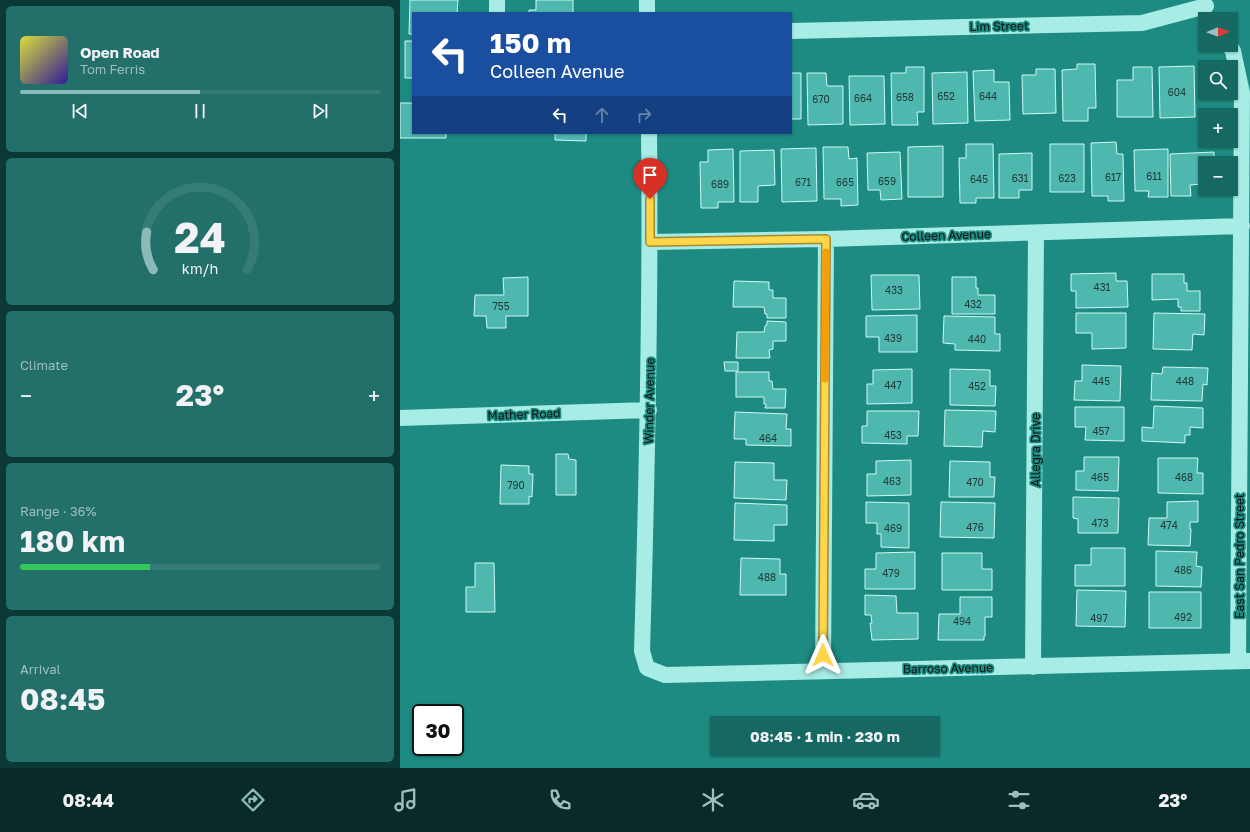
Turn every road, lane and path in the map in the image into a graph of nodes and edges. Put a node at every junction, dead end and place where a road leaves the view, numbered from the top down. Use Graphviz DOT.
graph roads {
  1 [pos="497,0"];
  2 [pos="646,0"];
  3 [pos="1208,8"];
  4 [pos="497,12"];
  5 [pos="647,12"];
  6 [pos="792,31"];
  7 [pos="1233,52"];
  8 [pos="649,134"];
  9 [pos="1242,226"];
  10 [pos="1036,233"];
  11 [pos="826,239"];
  12 [pos="650,242"];
  13 [pos="649,410"];
  14 [pos="400,418"];
  15 [pos="1244,661"];
  16 [pos="1033,667"];
  17 [pos="647,668"];
  18 [pos="823,671"];
  1 -- 4 [label="street"];
  2 -- 5 [label="street"];
  3 -- 6 [label="street, Lim Street"];
  7 -- 9 [label="street, East San Pedro Street"];
  8 -- 12 [label="street, Winder Avenue"];
  9 -- 10 [label="street, Colleen Avenue"];
  9 -- 15 [label="street, East San Pedro Street"];
  10 -- 11 [label="street, Colleen Avenue"];
  10 -- 16 [label="street, Allegra Drive"];
  11 -- 12 [label="street, Colleen Avenue"];
  11 -- 18 [label="street"];
  12 -- 13 [label="street, Winder Avenue"];
  13 -- 14 [label="street, Mather Road"];
  13 -- 17 [label="street, Winder Avenue"];
  15 -- 16 [label="street, Barroso Avenue"];
  16 -- 18 [label="street, Barroso Avenue"];
  17 -- 18 [label="street, Barroso Avenue"];
}
